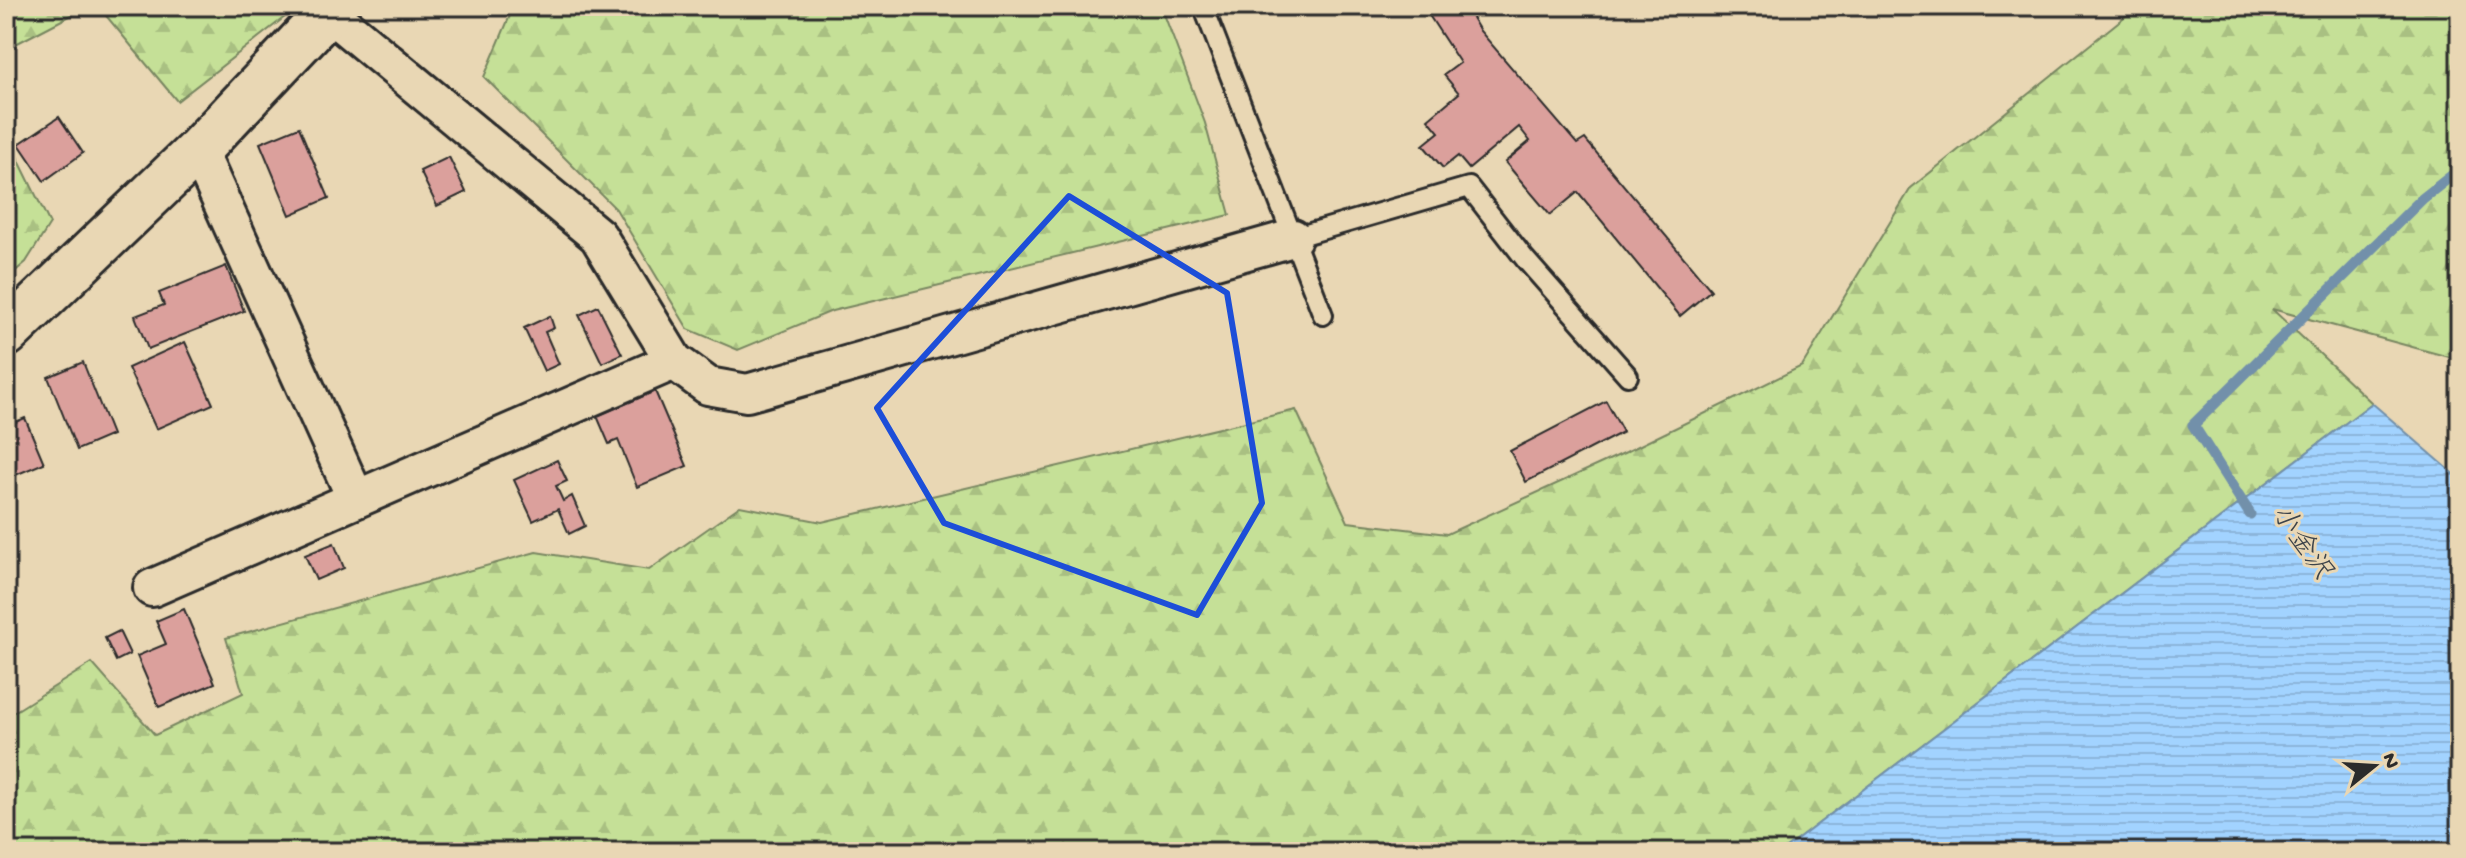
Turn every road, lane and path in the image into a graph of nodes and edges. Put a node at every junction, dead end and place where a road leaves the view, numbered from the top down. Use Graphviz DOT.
graph roads {
  1 [pos="1203,6"];
  2 [pos="331,9"];
  3 [pos="198,150"];
  4 [pos="1293,238"];
  5 [pos="1323,315"];
  6 [pos="6,334"];
  7 [pos="674,361"];
  8 [pos="1628,376"];
  9 [pos="356,499"];
  10 [pos="152,588"];
  1 -- 4 [label="lane"];
  2 -- 3 [label="street"];
  2 -- 7 [label="street"];
  3 -- 6 [label="street"];
  3 -- 9 [label="street"];
  4 -- 5 [label="lane"];
  4 -- 7 [label="street"];
  4 -- 8 [label="lane"];
  7 -- 9 [label="street"];
  9 -- 10 [label="street"];
}
